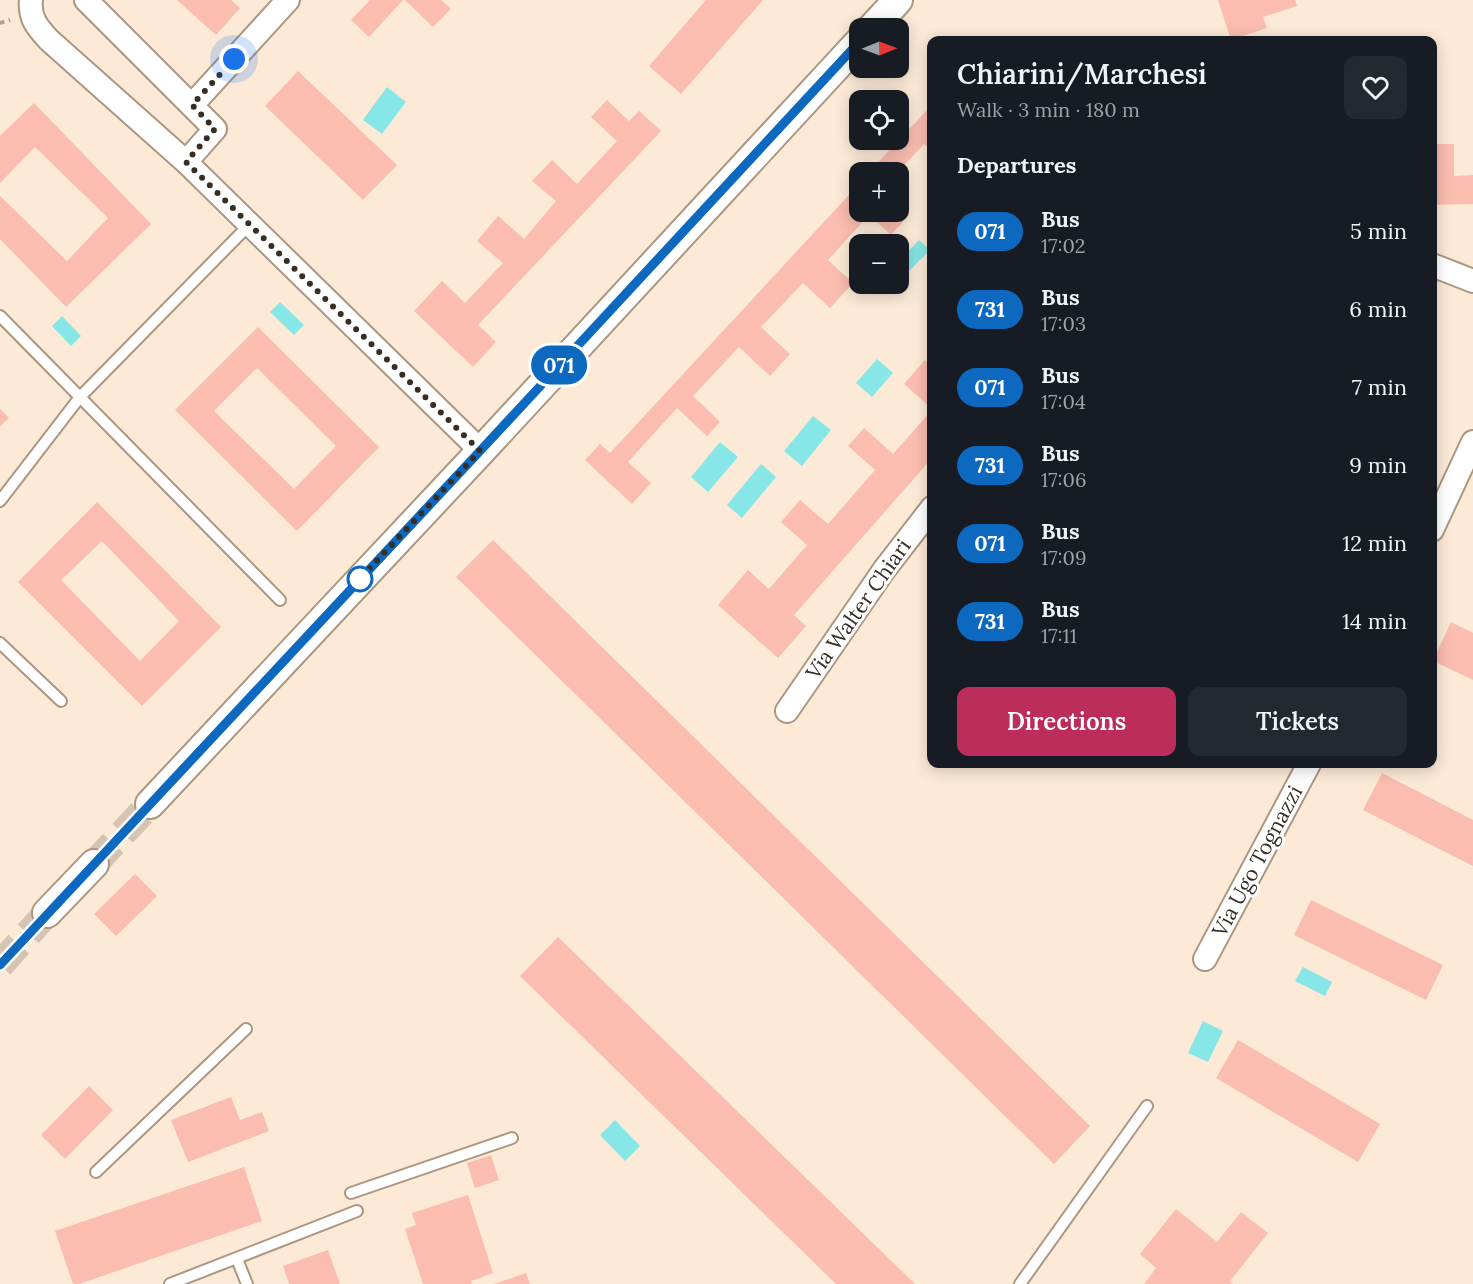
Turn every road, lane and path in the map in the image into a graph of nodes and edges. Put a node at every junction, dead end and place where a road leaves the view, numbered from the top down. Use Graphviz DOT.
graph roads {
  1 [pos="30,0"];
  2 [pos="86,0"];
  3 [pos="288,0"];
  4 [pos="898,0"];
  5 [pos="881,18"];
  6 [pos="849,53"];
  7 [pos="192,105"];
  8 [pos="186,162"];
  9 [pos="249,225"];
  10 [pos="1437,267"];
  11 [pos="1473,280"];
  12 [pos="0,316"];
  13 [pos="80,397"];
  14 [pos="1473,442"];
  15 [pos="480,451"];
  16 [pos="0,501"];
  17 [pos="927,514"];
  18 [pos="1437,519"];
  19 [pos="280,600"];
  20 [pos="0,643"];
  21 [pos="62,701"];
  22 [pos="787,711"];
  23 [pos="1308,768"];
  24 [pos="150,804"];
  25 [pos="94,864"];
  26 [pos="47,913"];
  27 [pos="1205,959"];
  28 [pos="246,1029"];
  29 [pos="1147,1106"];
  30 [pos="513,1138"];
  31 [pos="96,1172"];
  32 [pos="351,1193"];
  33 [pos="357,1211"];
  34 [pos="237,1259"];
  35 [pos="170,1284"];
  36 [pos="247,1284"];
  37 [pos="1020,1284"];
  1 -- 8 [label="street"];
  2 -- 7 [label="street"];
  3 -- 7 [label="street"];
  4 -- 5 [label="street"];
  6 -- 15 [label="street"];
  7 -- 8 [label="street"];
  8 -- 9 [label="street"];
  9 -- 13 [label="lane"];
  9 -- 15 [label="street"];
  10 -- 11 [label="street"];
  12 -- 13 [label="lane"];
  13 -- 16 [label="lane"];
  13 -- 19 [label="lane"];
  14 -- 18 [label="street"];
  15 -- 24 [label="street"];
  17 -- 22 [label="street, Via Walter Chiari"];
  20 -- 21 [label="lane"];
  23 -- 27 [label="street, Via Ugo Tognazzi"];
  25 -- 26 [label="street"];
  28 -- 31 [label="lane"];
  29 -- 37 [label="lane"];
  30 -- 32 [label="lane"];
  33 -- 34 [label="lane"];
  34 -- 35 [label="lane"];
  34 -- 36 [label="lane"];
}
